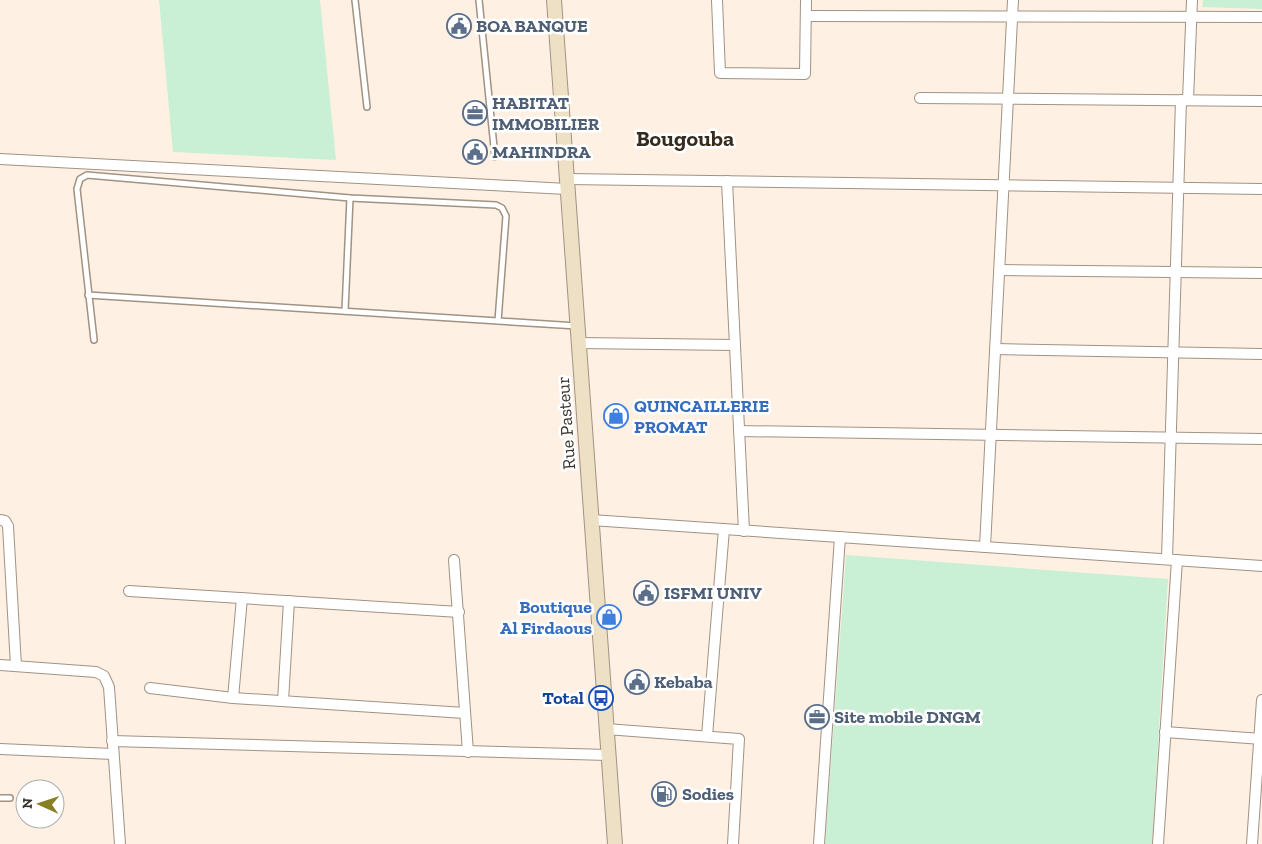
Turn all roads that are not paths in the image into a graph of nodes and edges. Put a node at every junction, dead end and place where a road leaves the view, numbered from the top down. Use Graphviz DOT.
graph roads {
  1 [pos="355,0"];
  2 [pos="478,0"];
  3 [pos="554,0"];
  4 [pos="717,0"];
  5 [pos="806,0"];
  6 [pos="1014,0"];
  7 [pos="1192,0"];
  8 [pos="806,16"];
  9 [pos="1013,16"];
  10 [pos="1192,17"];
  11 [pos="1262,17"];
  12 [pos="920,98"];
  13 [pos="1008,98"];
  14 [pos="1184,100"];
  15 [pos="1262,101"];
  16 [pos="367,107"];
  17 [pos="495,157"];
  18 [pos="0,159"];
  19 [pos="727,181"];
  20 [pos="567,184"];
  21 [pos="1004,186"];
  22 [pos="1178,188"];
  23 [pos="1262,189"];
  24 [pos="350,198"];
  25 [pos="1000,270"];
  26 [pos="1176,272"];
  27 [pos="1262,272"];
  28 [pos="88,295"];
  29 [pos="345,311"];
  30 [pos="498,321"];
  31 [pos="577,326"];
  32 [pos="94,340"];
  33 [pos="579,343"];
  34 [pos="735,345"];
  35 [pos="995,349"];
  36 [pos="1173,352"];
  37 [pos="1262,354"];
  38 [pos="739,431"];
  39 [pos="991,435"];
  40 [pos="1170,437"];
  41 [pos="1262,438"];
  42 [pos="0,520"];
  43 [pos="591,520"];
  44 [pos="724,529"];
  45 [pos="744,531"];
  46 [pos="840,537"];
  47 [pos="985,547"];
  48 [pos="454,560"];
  49 [pos="1172,560"];
  50 [pos="1262,566"];
  51 [pos="129,591"];
  52 [pos="242,598"];
  53 [pos="289,601"];
  54 [pos="459,612"];
  55 [pos="0,665"];
  56 [pos="16,666"];
  57 [pos="150,688"];
  58 [pos="233,698"];
  59 [pos="1262,700"];
  60 [pos="283,701"];
  61 [pos="465,713"];
  62 [pos="606,729"];
  63 [pos="1165,732"];
  64 [pos="706,736"];
  65 [pos="1261,738"];
  66 [pos="112,742"];
  67 [pos="0,749"];
  68 [pos="468,752"];
  69 [pos="113,754"];
  70 [pos="608,755"];
  71 [pos="0,798"];
  72 [pos="10,798"];
  73 [pos="1258,818"];
  74 [pos="120,844"];
  75 [pos="614,844"];
  76 [pos="733,844"];
  77 [pos="819,844"];
  78 [pos="1158,844"];
  79 [pos="1252,844"];
  1 -- 16 [label="lane"];
  2 -- 17 [label="lane"];
  3 -- 20 [label="main road, Rue Pasteur"];
  4 -- 8 [label="street"];
  5 -- 8 [label="street"];
  6 -- 9 [label="street"];
  7 -- 10 [label="street"];
  8 -- 9 [label="street"];
  9 -- 10 [label="street"];
  9 -- 13 [label="street"];
  10 -- 11 [label="street"];
  10 -- 14 [label="street"];
  12 -- 13 [label="street"];
  13 -- 14 [label="street"];
  13 -- 21 [label="street"];
  14 -- 15 [label="street"];
  14 -- 22 [label="street"];
  18 -- 20 [label="street"];
  19 -- 20 [label="street"];
  19 -- 21 [label="street"];
  19 -- 34 [label="street"];
  20 -- 31 [label="main road, Rue Pasteur"];
  21 -- 22 [label="street"];
  21 -- 25 [label="street"];
  22 -- 23 [label="street"];
  22 -- 26 [label="street"];
  24 -- 28 [label="lane"];
  24 -- 29 [label="lane"];
  24 -- 30 [label="lane"];
  25 -- 26 [label="street"];
  25 -- 35 [label="street"];
  26 -- 27 [label="street"];
  26 -- 36 [label="street"];
  28 -- 29 [label="lane"];
  28 -- 32 [label="lane"];
  29 -- 30 [label="lane"];
  30 -- 31 [label="lane"];
  31 -- 33 [label="main road, Rue Pasteur"];
  33 -- 34 [label="street"];
  33 -- 43 [label="main road, Rue Pasteur"];
  34 -- 38 [label="street"];
  35 -- 36 [label="street"];
  35 -- 39 [label="street"];
  36 -- 37 [label="street"];
  36 -- 40 [label="street"];
  38 -- 39 [label="street"];
  38 -- 45 [label="street"];
  39 -- 40 [label="street"];
  39 -- 47 [label="street"];
  40 -- 41 [label="street"];
  40 -- 49 [label="street"];
  42 -- 56 [label="street"];
  43 -- 44 [label="street"];
  43 -- 62 [label="main road, Rue Pasteur"];
  44 -- 45 [label="street"];
  44 -- 64 [label="street"];
  45 -- 46 [label="street"];
  46 -- 47 [label="street"];
  46 -- 77 [label="street"];
  47 -- 49 [label="street"];
  48 -- 54 [label="street"];
  49 -- 50 [label="street"];
  49 -- 63 [label="street"];
  51 -- 52 [label="street"];
  52 -- 53 [label="street"];
  52 -- 58 [label="street"];
  53 -- 54 [label="street"];
  53 -- 60 [label="street"];
  54 -- 61 [label="street"];
  55 -- 56 [label="street"];
  56 -- 66 [label="street"];
  57 -- 58 [label="street"];
  58 -- 60 [label="street"];
  59 -- 65 [label="street"];
  60 -- 61 [label="street"];
  61 -- 68 [label="street"];
  62 -- 64 [label="street"];
  62 -- 70 [label="main road, Rue Pasteur"];
  63 -- 65 [label="street"];
  63 -- 78 [label="street"];
  64 -- 76 [label="street"];
  65 -- 73 [label="street"];
  66 -- 68 [label="street"];
  66 -- 69 [label="street"];
  67 -- 69 [label="street"];
  68 -- 70 [label="street"];
  69 -- 74 [label="street"];
  70 -- 75 [label="main road, Rue Pasteur"];
  71 -- 72 [label="lane"];
  73 -- 79 [label="street"];
}
